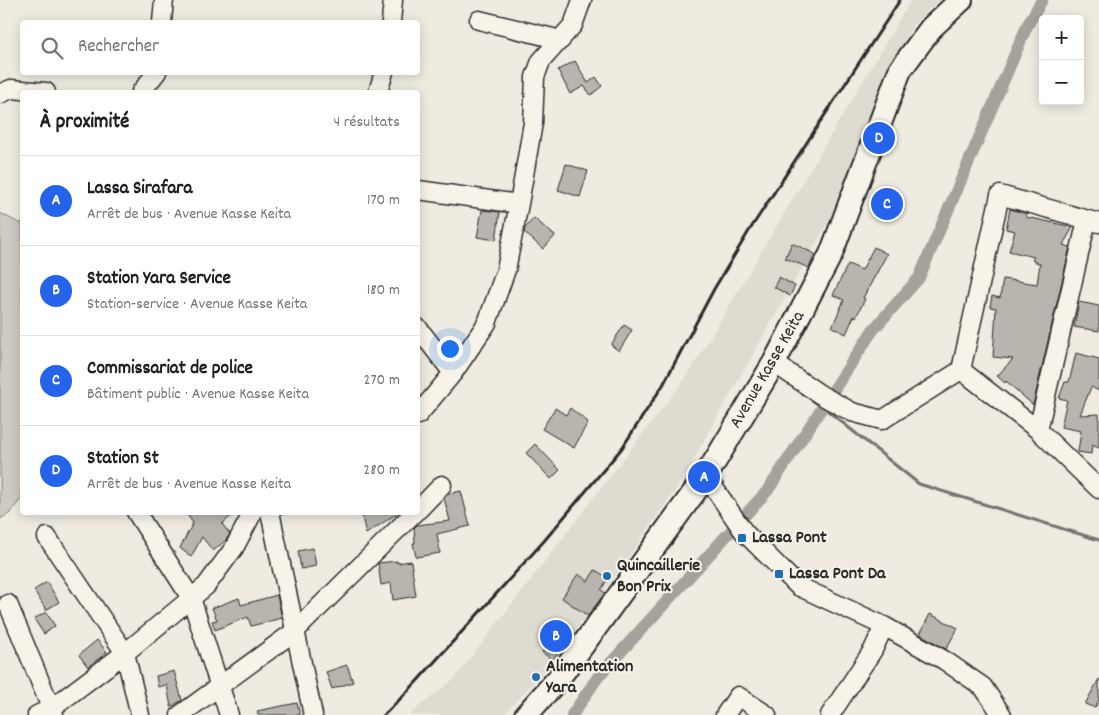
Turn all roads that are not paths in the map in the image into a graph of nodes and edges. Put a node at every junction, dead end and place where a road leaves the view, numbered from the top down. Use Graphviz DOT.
graph roads {
  1 [pos="164,0"];
  2 [pos="393,0"];
  3 [pos="582,0"];
  4 [pos="961,0"];
  5 [pos="162,20"];
  6 [pos="391,20"];
  7 [pos="479,20"];
  8 [pos="561,40"];
  9 [pos="155,75"];
  10 [pos="383,75"];
  11 [pos="28,90"];
  12 [pos="143,90"];
  13 [pos="379,90"];
  14 [pos="0,94"];
  15 [pos="420,190"];
  16 [pos="520,204"];
  17 [pos="1093,221"];
  18 [pos="420,331"];
  19 [pos="774,363"];
  20 [pos="961,370"];
  21 [pos="453,373"];
  22 [pos="420,413"];
  23 [pos="1038,430"];
  24 [pos="706,476"];
  25 [pos="442,485"];
  26 [pos="1099,489"];
  27 [pos="420,508"];
  28 [pos="138,515"];
  29 [pos="271,515"];
  30 [pos="412,515"];
  31 [pos="245,517"];
  32 [pos="47,537"];
  33 [pos="192,598"];
  34 [pos="8,604"];
  35 [pos="884,626"];
  36 [pos="295,631"];
  37 [pos="125,652"];
  38 [pos="219,686"];
  39 [pos="48,713"];
  40 [pos="140,715"];
  41 [pos="180,715"];
  42 [pos="229,715"];
  43 [pos="313,715"];
  44 [pos="526,715"];
  45 [pos="725,715"];
  46 [pos="767,715"];
  47 [pos="830,715"];
  48 [pos="1002,715"];
  1 -- 5 [label="street"];
  2 -- 6 [label="street"];
  3 -- 8 [label="street"];
  4 -- 19 [label="main road, Avenue Kasse Keita"];
  7 -- 8 [label="street"];
  8 -- 16 [label="street"];
  9 -- 12 [label="street"];
  10 -- 13 [label="street"];
  11 -- 14 [label="street"];
  15 -- 16 [label="street"];
  16 -- 21 [label="street"];
  17 -- 20 [label="street"];
  17 -- 23 [label="street"];
  18 -- 21 [label="street"];
  19 -- 20 [label="street"];
  19 -- 24 [label="main road, Avenue Kasse Keita"];
  20 -- 23 [label="street"];
  21 -- 22 [label="street"];
  23 -- 26 [label="street"];
  24 -- 35 [label="street"];
  24 -- 44 [label="main road, Avenue Kasse Keita"];
  25 -- 27 [label="street"];
  28 -- 33 [label="street"];
  29 -- 36 [label="street"];
  30 -- 36 [label="street"];
  31 -- 33 [label="street"];
  32 -- 37 [label="street"];
  33 -- 37 [label="street"];
  33 -- 38 [label="street"];
  34 -- 39 [label="street"];
  35 -- 47 [label="street"];
  35 -- 48 [label="street"];
  36 -- 38 [label="street"];
  36 -- 43 [label="street"];
  37 -- 39 [label="street"];
  37 -- 40 [label="street"];
  38 -- 41 [label="street"];
  38 -- 42 [label="street"];
  45 -- 46 [label="street"];
}
